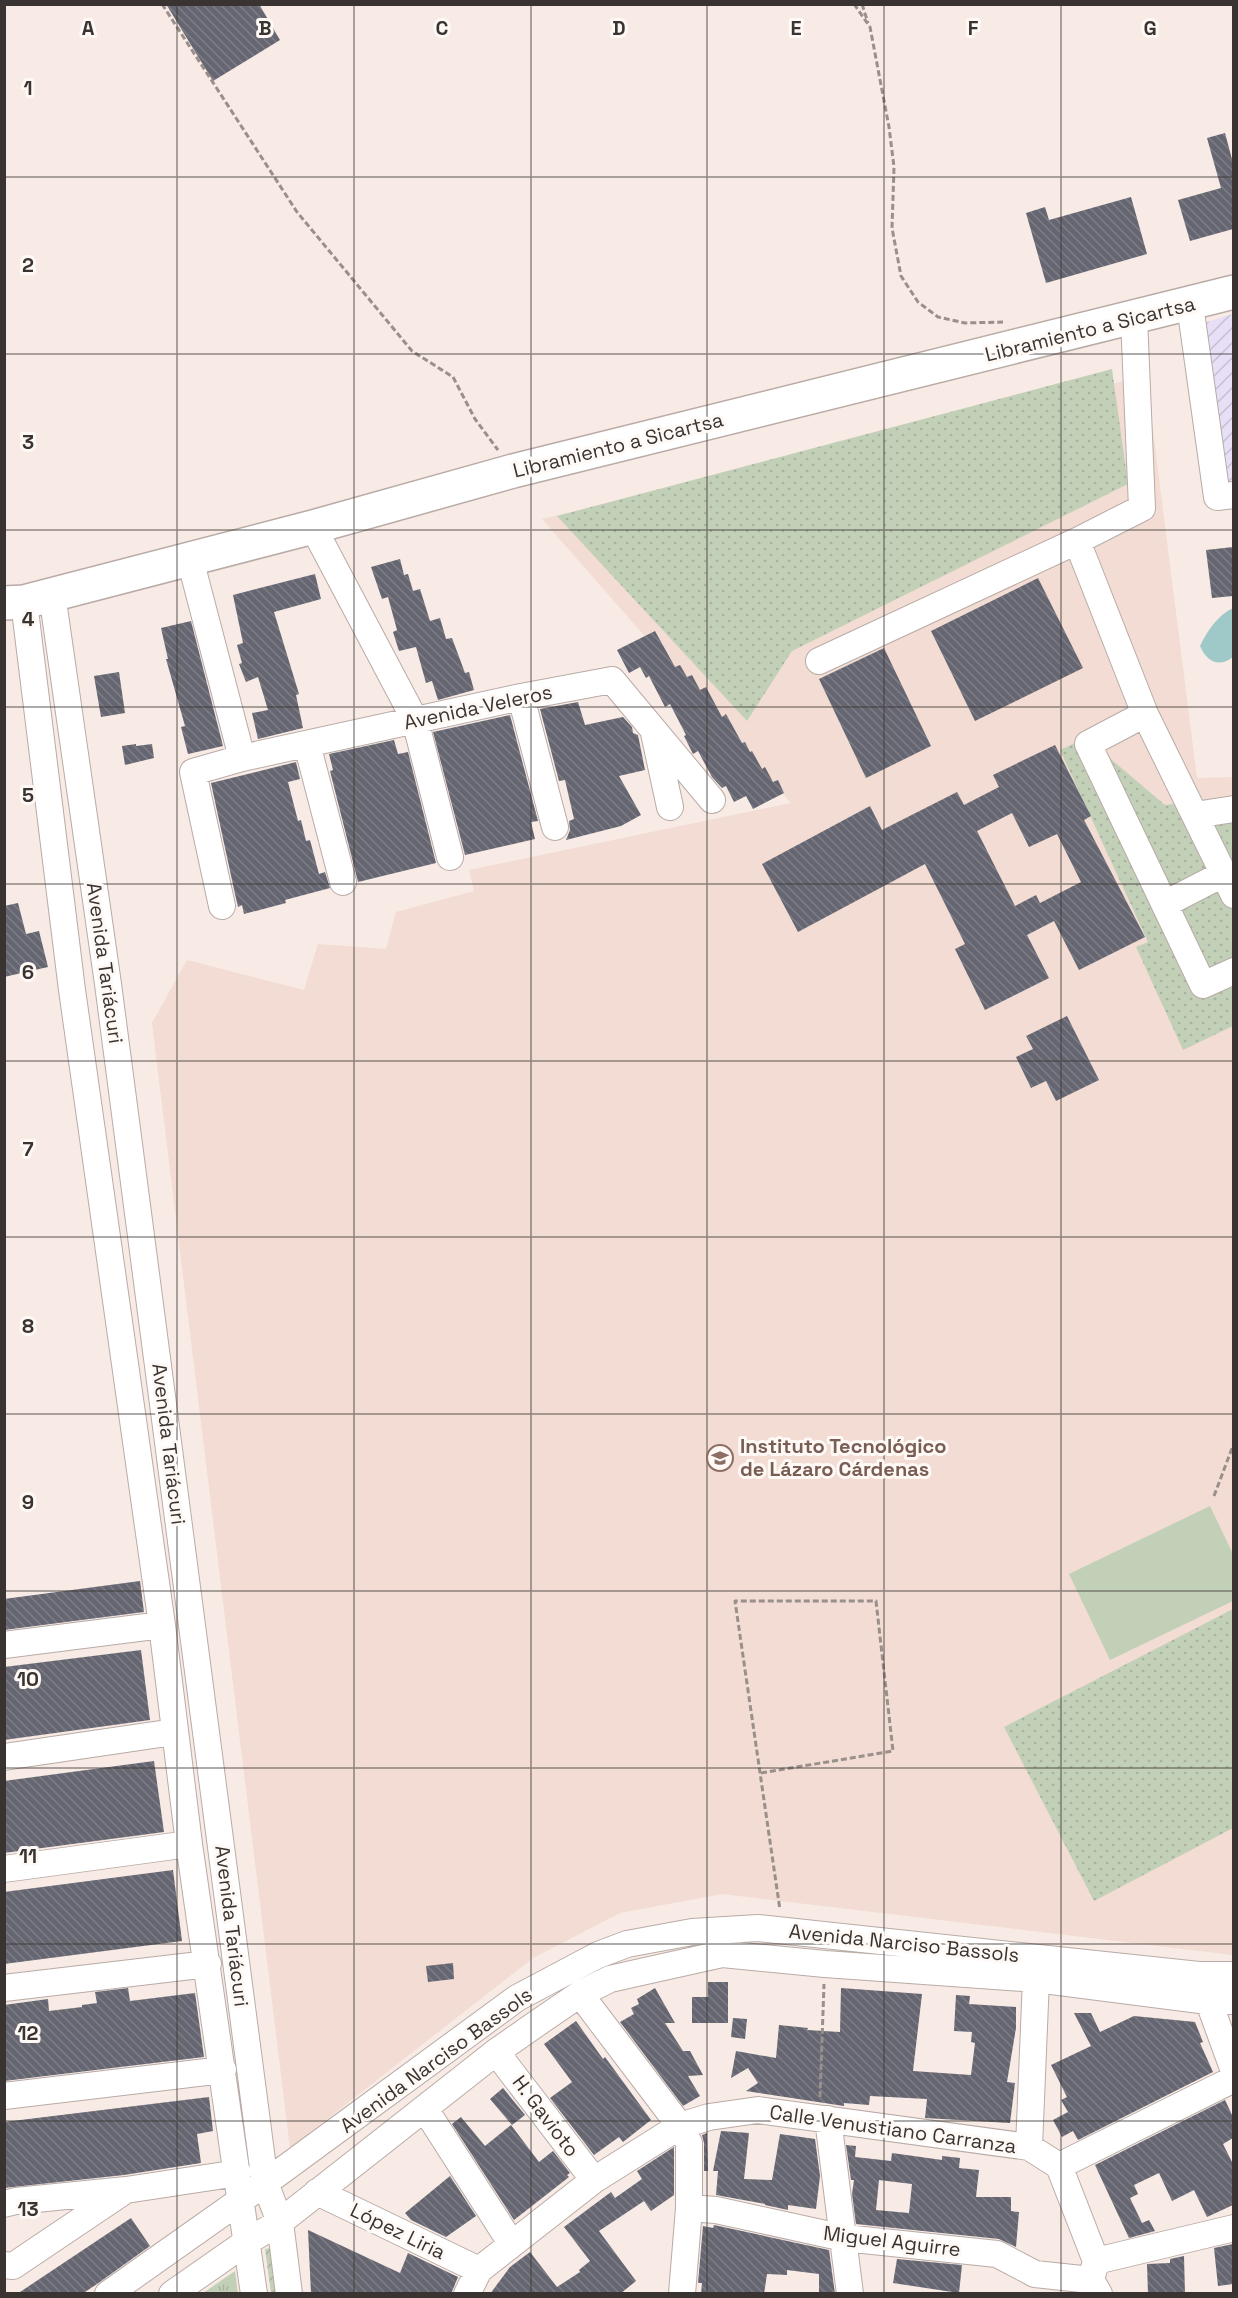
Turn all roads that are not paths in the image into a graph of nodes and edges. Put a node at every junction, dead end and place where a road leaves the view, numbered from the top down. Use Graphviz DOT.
graph roads {
  1 [pos="1233,292"];
  2 [pos="1190,305"];
  3 [pos="1134,318"];
  4 [pos="1233,495"];
  5 [pos="313,527"];
  6 [pos="1077,541"];
  7 [pos="190,559"];
  8 [pos="27,600"];
  9 [pos="819,661"];
  10 [pos="521,697"];
  11 [pos="1145,714"];
  12 [pos="415,720"];
  13 [pos="654,730"];
  14 [pos="307,744"];
  15 [pos="242,758"];
  16 [pos="712,800"];
  17 [pos="670,807"];
  18 [pos="1233,809"];
  19 [pos="1194,815"];
  20 [pos="555,826"];
  21 [pos="450,857"];
  22 [pos="343,882"];
  23 [pos="1228,884"];
  24 [pos="1165,904"];
  25 [pos="222,906"];
  26 [pos="1233,971"];
  27 [pos="108,984"];
  28 [pos="72,990"];
  29 [pos="162,1625"];
  30 [pos="4,1645"];
  31 [pos="174,1732"];
  32 [pos="4,1757"];
  33 [pos="189,1844"];
  34 [pos="4,1869"];
  35 [pos="627,1944"];
  36 [pos="208,1964"];
  37 [pos="632,1974"];
  38 [pos="1199,1975"];
  39 [pos="1233,1978"];
  40 [pos="1036,1979"];
  41 [pos="4,1988"];
  42 [pos="580,1994"];
  43 [pos="1208,2001"];
  44 [pos="1233,2001"];
  45 [pos="496,2052"];
  46 [pos="223,2070"];
  47 [pos="1233,2071"];
  48 [pos="1233,2079"];
  49 [pos="4,2096"];
  50 [pos="426,2109"];
  51 [pos="824,2118"];
  52 [pos="680,2126"];
  53 [pos="1029,2147"];
  54 [pos="1059,2166"];
  55 [pos="238,2173"];
  56 [pos="594,2180"];
  57 [pos="266,2183"];
  58 [pos="126,2190"];
  59 [pos="317,2192"];
  60 [pos="242,2199"];
  61 [pos="4,2204"];
  62 [pos="689,2208"];
  63 [pos="280,2222"];
  64 [pos="1233,2228"];
  65 [pos="844,2238"];
  66 [pos="248,2241"];
  67 [pos="511,2243"];
  68 [pos="4,2265"];
  69 [pos="479,2270"];
  70 [pos="1091,2282"];
  71 [pos="682,2293"];
  72 [pos="108,2294"];
  73 [pos="172,2294"];
  74 [pos="254,2294"];
  75 [pos="289,2294"];
  76 [pos="467,2294"];
  77 [pos="850,2294"];
  1 -- 2 [label="main road, Libramiento a Sicartsa"];
  2 -- 3 [label="main road, Libramiento a Sicartsa"];
  2 -- 4 [label="street"];
  3 -- 5 [label="main road, Libramiento a Sicartsa"];
  3 -- 6 [label="street"];
  5 -- 7 [label="main road, Libramiento a Sicartsa"];
  5 -- 12 [label="street"];
  6 -- 9 [label="street"];
  6 -- 11 [label="street"];
  7 -- 8 [label="main road, Libramiento a Sicartsa"];
  7 -- 15 [label="street"];
  8 -- 27 [label="street, Avenida Tariácuri"];
  8 -- 28 [label="street, Avenida Tariácuri"];
  10 -- 12 [label="street, Avenida Veleros"];
  10 -- 13 [label="street, Avenida Veleros"];
  10 -- 20 [label="street"];
  11 -- 19 [label="street"];
  11 -- 24 [label="street"];
  12 -- 14 [label="street, Avenida Veleros"];
  12 -- 21 [label="street"];
  13 -- 16 [label="street, Avenida Veleros"];
  13 -- 17 [label="street"];
  14 -- 15 [label="street, Avenida Veleros"];
  14 -- 22 [label="street"];
  15 -- 25 [label="street, Avenida Veleros"];
  18 -- 19 [label="street"];
  19 -- 23 [label="street"];
  23 -- 24 [label="street"];
  24 -- 26 [label="street"];
  27 -- 28 [label="street"];
  27 -- 57 [label="street, Avenida Tariácuri"];
  28 -- 29 [label="street, Avenida Tariácuri"];
  29 -- 30 [label="street"];
  29 -- 31 [label="street, Avenida Tariácuri"];
  31 -- 32 [label="street"];
  31 -- 33 [label="street, Avenida Tariácuri"];
  33 -- 34 [label="street"];
  33 -- 36 [label="street, Avenida Tariácuri"];
  35 -- 37 [label="street"];
  35 -- 38 [label="street, Avenida Narciso Bassols"];
  35 -- 57 [label="street, Avenida Narciso Bassols"];
  36 -- 41 [label="street"];
  36 -- 46 [label="street, Avenida Tariácuri"];
  37 -- 40 [label="street, Avenida Narciso Bassols"];
  37 -- 42 [label="street, Avenida Narciso Bassols"];
  38 -- 39 [label="street, Avenida Narciso Bassols"];
  38 -- 43 [label="street"];
  40 -- 43 [label="street, Avenida Narciso Bassols"];
  40 -- 53 [label="street"];
  42 -- 45 [label="street, Avenida Narciso Bassols"];
  42 -- 52 [label="street"];
  43 -- 44 [label="street, Avenida Narciso Bassols"];
  43 -- 47 [label="street"];
  45 -- 50 [label="street, Avenida Narciso Bassols"];
  45 -- 56 [label="street, H. Gavioto"];
  46 -- 49 [label="street"];
  46 -- 55 [label="street, Avenida Tariácuri"];
  48 -- 54 [label="street"];
  50 -- 59 [label="street, Avenida Narciso Bassols"];
  50 -- 67 [label="street"];
  51 -- 52 [label="street, Calle Venustiano Carranza"];
  51 -- 53 [label="street, Calle Venustiano Carranza"];
  51 -- 65 [label="street"];
  52 -- 56 [label="street, Calle Venustiano Carranza"];
  52 -- 62 [label="street"];
  53 -- 54 [label="street, Calle Venustiano Carranza"];
  54 -- 70 [label="street"];
  55 -- 58 [label="street"];
  55 -- 60 [label="street, Avenida Tariácuri"];
  56 -- 67 [label="street, Calle Venustiano Carranza"];
  57 -- 60 [label="street, Avenida Narciso Bassols"];
  57 -- 63 [label="street, Avenida Tariácuri"];
  58 -- 61 [label="street"];
  58 -- 68 [label="street"];
  59 -- 63 [label="street, Avenida Narciso Bassols"];
  59 -- 69 [label="street, López Liria"];
  60 -- 66 [label="street, Avenida Tariácuri"];
  60 -- 72 [label="street, Avenida Narciso Bassols"];
  62 -- 65 [label="street, Miguel Aguirre"];
  62 -- 71 [label="street"];
  63 -- 66 [label="street, Avenida Narciso Bassols"];
  63 -- 75 [label="street, Avenida Tariácuri"];
  64 -- 70 [label="street, Miguel Aguirre"];
  65 -- 70 [label="street, Miguel Aguirre"];
  65 -- 77 [label="street"];
  66 -- 73 [label="street, Avenida Narciso Bassols"];
  66 -- 74 [label="street, Avenida Tariácuri"];
  67 -- 69 [label="street, Calle Venustiano Carranza"];
  69 -- 76 [label="street, Calle Venustiano Carranza"];
}
